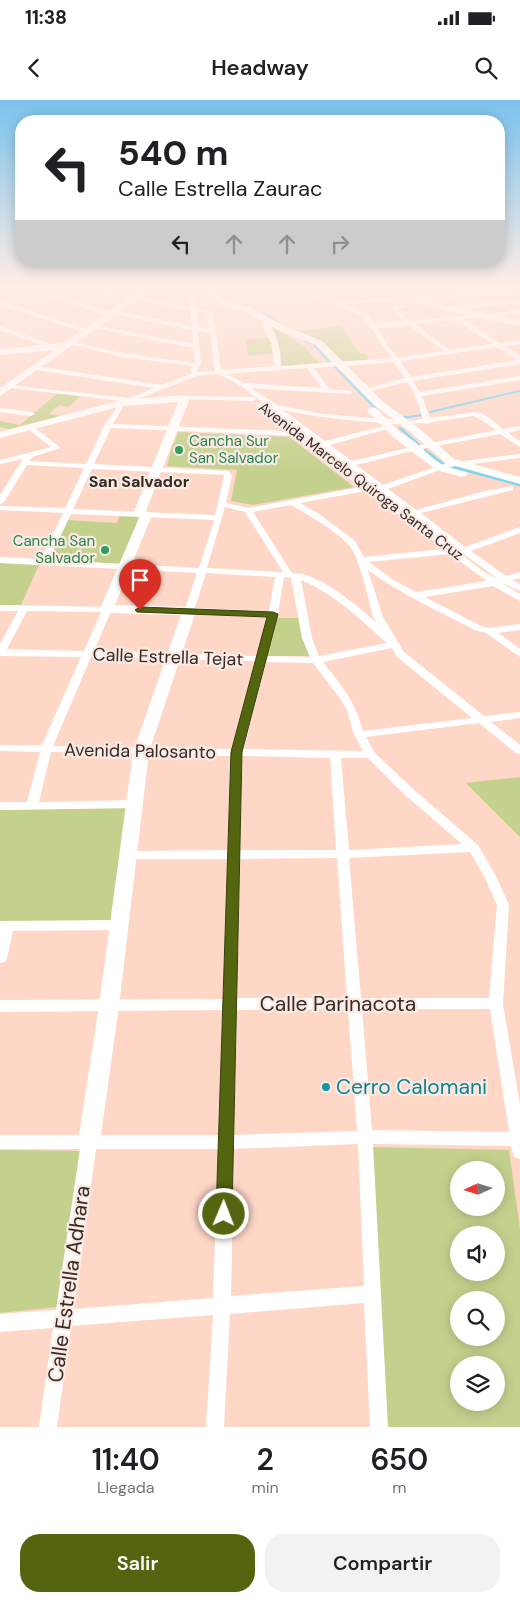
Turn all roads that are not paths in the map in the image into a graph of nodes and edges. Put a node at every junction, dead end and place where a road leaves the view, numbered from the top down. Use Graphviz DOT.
graph roads {
  1 [pos="51,346"];
  2 [pos="61,346"];
  3 [pos="66,346"];
  4 [pos="72,346"];
  5 [pos="191,346"];
  6 [pos="215,346"];
  7 [pos="275,346"];
  8 [pos="309,346"];
  9 [pos="322,346"];
  10 [pos="385,346"];
  11 [pos="441,346"];
  12 [pos="492,346"];
  13 [pos="500,346"];
  14 [pos="54,347"];
  15 [pos="197,347"];
  16 [pos="0,352"];
  17 [pos="449,352"];
  18 [pos="319,358"];
  19 [pos="394,360"];
  20 [pos="520,361"];
  21 [pos="338,364"];
  22 [pos="196,365"];
  23 [pos="310,367"];
  24 [pos="36,368"];
  25 [pos="278,369"];
  26 [pos="218,372"];
  27 [pos="196,374"];
  28 [pos="94,376"];
  29 [pos="229,378"];
  30 [pos="520,378"];
  31 [pos="409,380"];
  32 [pos="87,382"];
  33 [pos="244,385"];
  34 [pos="11,386"];
  35 [pos="164,387"];
  36 [pos="81,388"];
  37 [pos="327,390"];
  38 [pos="365,390"];
  39 [pos="350,392"];
  40 [pos="0,393"];
  41 [pos="75,393"];
  42 [pos="418,394"];
  43 [pos="185,398"];
  44 [pos="253,399"];
  45 [pos="125,401"];
  46 [pos="272,405"];
  47 [pos="0,410"];
  48 [pos="31,414"];
  49 [pos="428,422"];
  50 [pos="404,423"];
  51 [pos="387,424"];
  52 [pos="30,426"];
  53 [pos="108,426"];
  54 [pos="172,428"];
  55 [pos="520,428"];
  56 [pos="503,432"];
  57 [pos="295,434"];
  58 [pos="0,435"];
  59 [pos="324,444"];
  60 [pos="432,445"];
  61 [pos="520,445"];
  62 [pos="416,448"];
  63 [pos="29,455"];
  64 [pos="520,456"];
  65 [pos="0,462"];
  66 [pos="24,463"];
  67 [pos="351,464"];
  68 [pos="456,464"];
  69 [pos="89,466"];
  70 [pos="157,468"];
  71 [pos="440,468"];
  72 [pos="520,481"];
  73 [pos="367,488"];
  74 [pos="382,488"];
  75 [pos="515,489"];
  76 [pos="0,502"];
  77 [pos="292,502"];
  78 [pos="222,504"];
  79 [pos="0,508"];
  80 [pos="248,510"];
  81 [pos="67,511"];
  82 [pos="416,512"];
  83 [pos="143,515"];
  84 [pos="219,518"];
  85 [pos="520,530"];
  86 [pos="464,550"];
  87 [pos="452,552"];
  88 [pos="0,560"];
  89 [pos="361,560"];
  90 [pos="44,562"];
  91 [pos="126,566"];
  92 [pos="203,571"];
  93 [pos="288,575"];
  94 [pos="520,575"];
  95 [pos="501,582"];
  96 [pos="520,588"];
  97 [pos="413,595"];
  98 [pos="520,598"];
  99 [pos="0,608"];
  100 [pos="24,608"];
  101 [pos="107,609"];
  102 [pos="189,611"];
  103 [pos="273,614"];
  104 [pos="520,628"];
  105 [pos="489,631"];
  106 [pos="395,644"];
  107 [pos="0,653"];
  108 [pos="87,654"];
  109 [pos="520,654"];
  110 [pos="174,656"];
  111 [pos="262,660"];
  112 [pos="316,660"];
  113 [pos="520,715"];
  114 [pos="481,719"];
  115 [pos="359,735"];
  116 [pos="0,748"];
  117 [pos="46,749"];
  118 [pos="520,751"];
  119 [pos="141,752"];
  120 [pos="237,752"];
  121 [pos="335,755"];
  122 [pos="371,755"];
  123 [pos="135,804"];
  124 [pos="0,806"];
  125 [pos="32,806"];
  126 [pos="474,848"];
  127 [pos="234,854"];
  128 [pos="343,854"];
  129 [pos="128,855"];
  130 [pos="119,925"];
  131 [pos="4,926"];
  132 [pos="0,958"];
  133 [pos="354,1003"];
  134 [pos="496,1004"];
  135 [pos="230,1005"];
  136 [pos="0,1006"];
  137 [pos="109,1006"];
  138 [pos="365,1137"];
  139 [pos="0,1142"];
  140 [pos="89,1142"];
  141 [pos="226,1142"];
  142 [pos="519,1144"];
  143 [pos="373,1294"];
  144 [pos="222,1304"];
  145 [pos="65,1318"];
  146 [pos="0,1323"];
  147 [pos="48,1427"];
  148 [pos="215,1427"];
  149 [pos="379,1427"];
  1 -- 14 [label="street"];
  2 -- 14 [label="street"];
  3 -- 24 [label="street"];
  4 -- 22 [label="street"];
  5 -- 15 [label="street"];
  6 -- 26 [label="street"];
  7 -- 25 [label="street"];
  8 -- 18 [label="street"];
  9 -- 21 [label="street"];
  10 -- 19 [label="street"];
  11 -- 17 [label="street"];
  12 -- 17 [label="street"];
  13 -- 20 [label="street"];
  14 -- 16 [label="street"];
  15 -- 22 [label="street"];
  17 -- 19 [label="street"];
  18 -- 21 [label="street"];
  18 -- 23 [label="street"];
  18 -- 39 [label="street"];
  19 -- 21 [label="street"];
  19 -- 31 [label="street"];
  20 -- 31 [label="street"];
  21 -- 38 [label="street"];
  22 -- 27 [label="street"];
  23 -- 25 [label="street"];
  23 -- 37 [label="street"];
  24 -- 28 [label="street"];
  24 -- 34 [label="street"];
  25 -- 26 [label="street"];
  26 -- 27 [label="street"];
  26 -- 29 [label="street, Avenida Marcelo Quiroga Santa Cruz"];
  27 -- 35 [label="street"];
  28 -- 32 [label="street"];
  28 -- 35 [label="street"];
  29 -- 33 [label="street, Avenida Marcelo Quiroga Santa Cruz"];
  29 -- 44 [label="street, Avenida Marcelo Quiroga Santa Cruz"];
  30 -- 42 [label="street"];
  31 -- 38 [label="street"];
  31 -- 42 [label="street"];
  33 -- 37 [label="street"];
  33 -- 46 [label="street, Avenida Marcelo Quiroga Santa Cruz"];
  34 -- 40 [label="street"];
  34 -- 41 [label="street"];
  35 -- 45 [label="street"];
  36 -- 41 [label="street"];
  37 -- 39 [label="street"];
  38 -- 50 [label="street"];
  39 -- 51 [label="street"];
  41 -- 45 [label="street"];
  42 -- 49 [label="street"];
  43 -- 44 [label="street"];
  43 -- 45 [label="street"];
  43 -- 54 [label="street"];
  44 -- 57 [label="street, Avenida Marcelo Quiroga Santa Cruz"];
  45 -- 52 [label="street"];
  45 -- 53 [label="street"];
  46 -- 51 [label="street"];
  46 -- 59 [label="street, Avenida Marcelo Quiroga Santa Cruz"];
  47 -- 48 [label="street"];
  49 -- 50 [label="street"];
  49 -- 56 [label="street"];
  50 -- 51 [label="street"];
  50 -- 60 [label="street"];
  51 -- 59 [label="street"];
  51 -- 62 [label="street"];
  52 -- 58 [label="street"];
  52 -- 63 [label="street"];
  53 -- 54 [label="street"];
  53 -- 69 [label="street"];
  54 -- 57 [label="street"];
  54 -- 70 [label="street"];
  55 -- 56 [label="street"];
  56 -- 60 [label="street"];
  56 -- 61 [label="street"];
  57 -- 73 [label="street, Avenida Marcelo Quiroga Santa Cruz"];
  59 -- 67 [label="street, Avenida Marcelo Quiroga Santa Cruz"];
  60 -- 62 [label="street"];
  60 -- 68 [label="street"];
  62 -- 67 [label="street"];
  62 -- 71 [label="street"];
  63 -- 65 [label="street"];
  63 -- 66 [label="street"];
  64 -- 68 [label="street"];
  66 -- 69 [label="street"];
  66 -- 76 [label="street"];
  67 -- 74 [label="street, Avenida Marcelo Quiroga Santa Cruz"];
  68 -- 71 [label="street"];
  68 -- 72 [label="street"];
  69 -- 70 [label="street"];
  69 -- 81 [label="street"];
  70 -- 78 [label="street"];
  70 -- 83 [label="street"];
  71 -- 74 [label="street"];
  71 -- 75 [label="street"];
  73 -- 77 [label="street"];
  73 -- 87 [label="street, Avenida Marcelo Quiroga Santa Cruz"];
  74 -- 82 [label="street, Avenida Marcelo Quiroga Santa Cruz"];
  75 -- 82 [label="street"];
  77 -- 80 [label="street"];
  77 -- 89 [label="street"];
  78 -- 80 [label="street"];
  78 -- 84 [label="street"];
  79 -- 81 [label="street"];
  80 -- 93 [label="street"];
  81 -- 83 [label="street"];
  81 -- 90 [label="street"];
  82 -- 86 [label="street, Avenida Marcelo Quiroga Santa Cruz"];
  83 -- 84 [label="street"];
  83 -- 91 [label="street"];
  84 -- 92 [label="street"];
  85 -- 86 [label="street"];
  86 -- 87 [label="street"];
  86 -- 95 [label="street, Avenida Marcelo Quiroga Santa Cruz"];
  87 -- 89 [label="street"];
  87 -- 95 [label="street, Avenida Marcelo Quiroga Santa Cruz"];
  88 -- 90 [label="street"];
  89 -- 97 [label="street"];
  89 -- 106 [label="street"];
  90 -- 91 [label="street"];
  91 -- 92 [label="street"];
  91 -- 101 [label="street"];
  92 -- 93 [label="street"];
  92 -- 102 [label="street"];
  93 -- 103 [label="street"];
  93 -- 106 [label="street"];
  93 -- 112 [label="street"];
  94 -- 95 [label="street"];
  95 -- 96 [label="street, Avenida Marcelo Quiroga Santa Cruz"];
  95 -- 97 [label="street"];
  95 -- 98 [label="street, Avenida Marcelo Quiroga Santa Cruz"];
  97 -- 105 [label="street"];
  99 -- 100 [label="street"];
  100 -- 101 [label="street"];
  100 -- 107 [label="street"];
  101 -- 102 [label="street"];
  101 -- 108 [label="street"];
  102 -- 103 [label="street"];
  102 -- 110 [label="street"];
  103 -- 111 [label="street"];
  104 -- 105 [label="street"];
  105 -- 109 [label="street"];
  106 -- 112 [label="street, Calle Estrella Tejat"];
  106 -- 114 [label="street"];
  107 -- 108 [label="street, Calle Estrella Tejat"];
  108 -- 110 [label="street, Calle Estrella Tejat"];
  108 -- 117 [label="street"];
  110 -- 111 [label="street, Calle Estrella Tejat"];
  110 -- 119 [label="street"];
  111 -- 112 [label="street, Calle Estrella Tejat"];
  111 -- 120 [label="street"];
  112 -- 115 [label="street"];
  113 -- 114 [label="street"];
  114 -- 115 [label="street"];
  114 -- 118 [label="street"];
  115 -- 122 [label="street"];
  116 -- 117 [label="street, Avenida Palosanto"];
  117 -- 119 [label="street, Avenida Palosanto"];
  117 -- 125 [label="street"];
  119 -- 120 [label="street, Avenida Palosanto"];
  119 -- 123 [label="street"];
  120 -- 121 [label="street, Avenida Palosanto"];
  120 -- 127 [label="street"];
  121 -- 122 [label="street, Avenida Palosanto"];
  121 -- 128 [label="street"];
  122 -- 126 [label="street"];
  123 -- 125 [label="street"];
  123 -- 129 [label="street"];
  124 -- 125 [label="street"];
  126 -- 128 [label="street"];
  126 -- 134 [label="street"];
  127 -- 128 [label="street"];
  127 -- 129 [label="street"];
  127 -- 135 [label="street"];
  128 -- 133 [label="street"];
  129 -- 130 [label="street"];
  130 -- 131 [label="street"];
  130 -- 137 [label="street"];
  131 -- 132 [label="street"];
  133 -- 134 [label="street, Calle Parinacota"];
  133 -- 135 [label="street, Calle Parinacota"];
  133 -- 138 [label="street"];
  134 -- 142 [label="street"];
  135 -- 137 [label="street, Calle Parinacota"];
  135 -- 141 [label="street"];
  136 -- 137 [label="street, Calle Parinacota"];
  137 -- 140 [label="street"];
  138 -- 141 [label="street"];
  138 -- 142 [label="street"];
  138 -- 143 [label="street"];
  139 -- 140 [label="street"];
  140 -- 141 [label="street"];
  140 -- 145 [label="street, Calle Estrella Adhara"];
  141 -- 144 [label="street"];
  143 -- 144 [label="street"];
  143 -- 149 [label="street"];
  144 -- 145 [label="street"];
  144 -- 148 [label="street"];
  145 -- 146 [label="street"];
  145 -- 147 [label="street, Calle Estrella Adhara"];
}
